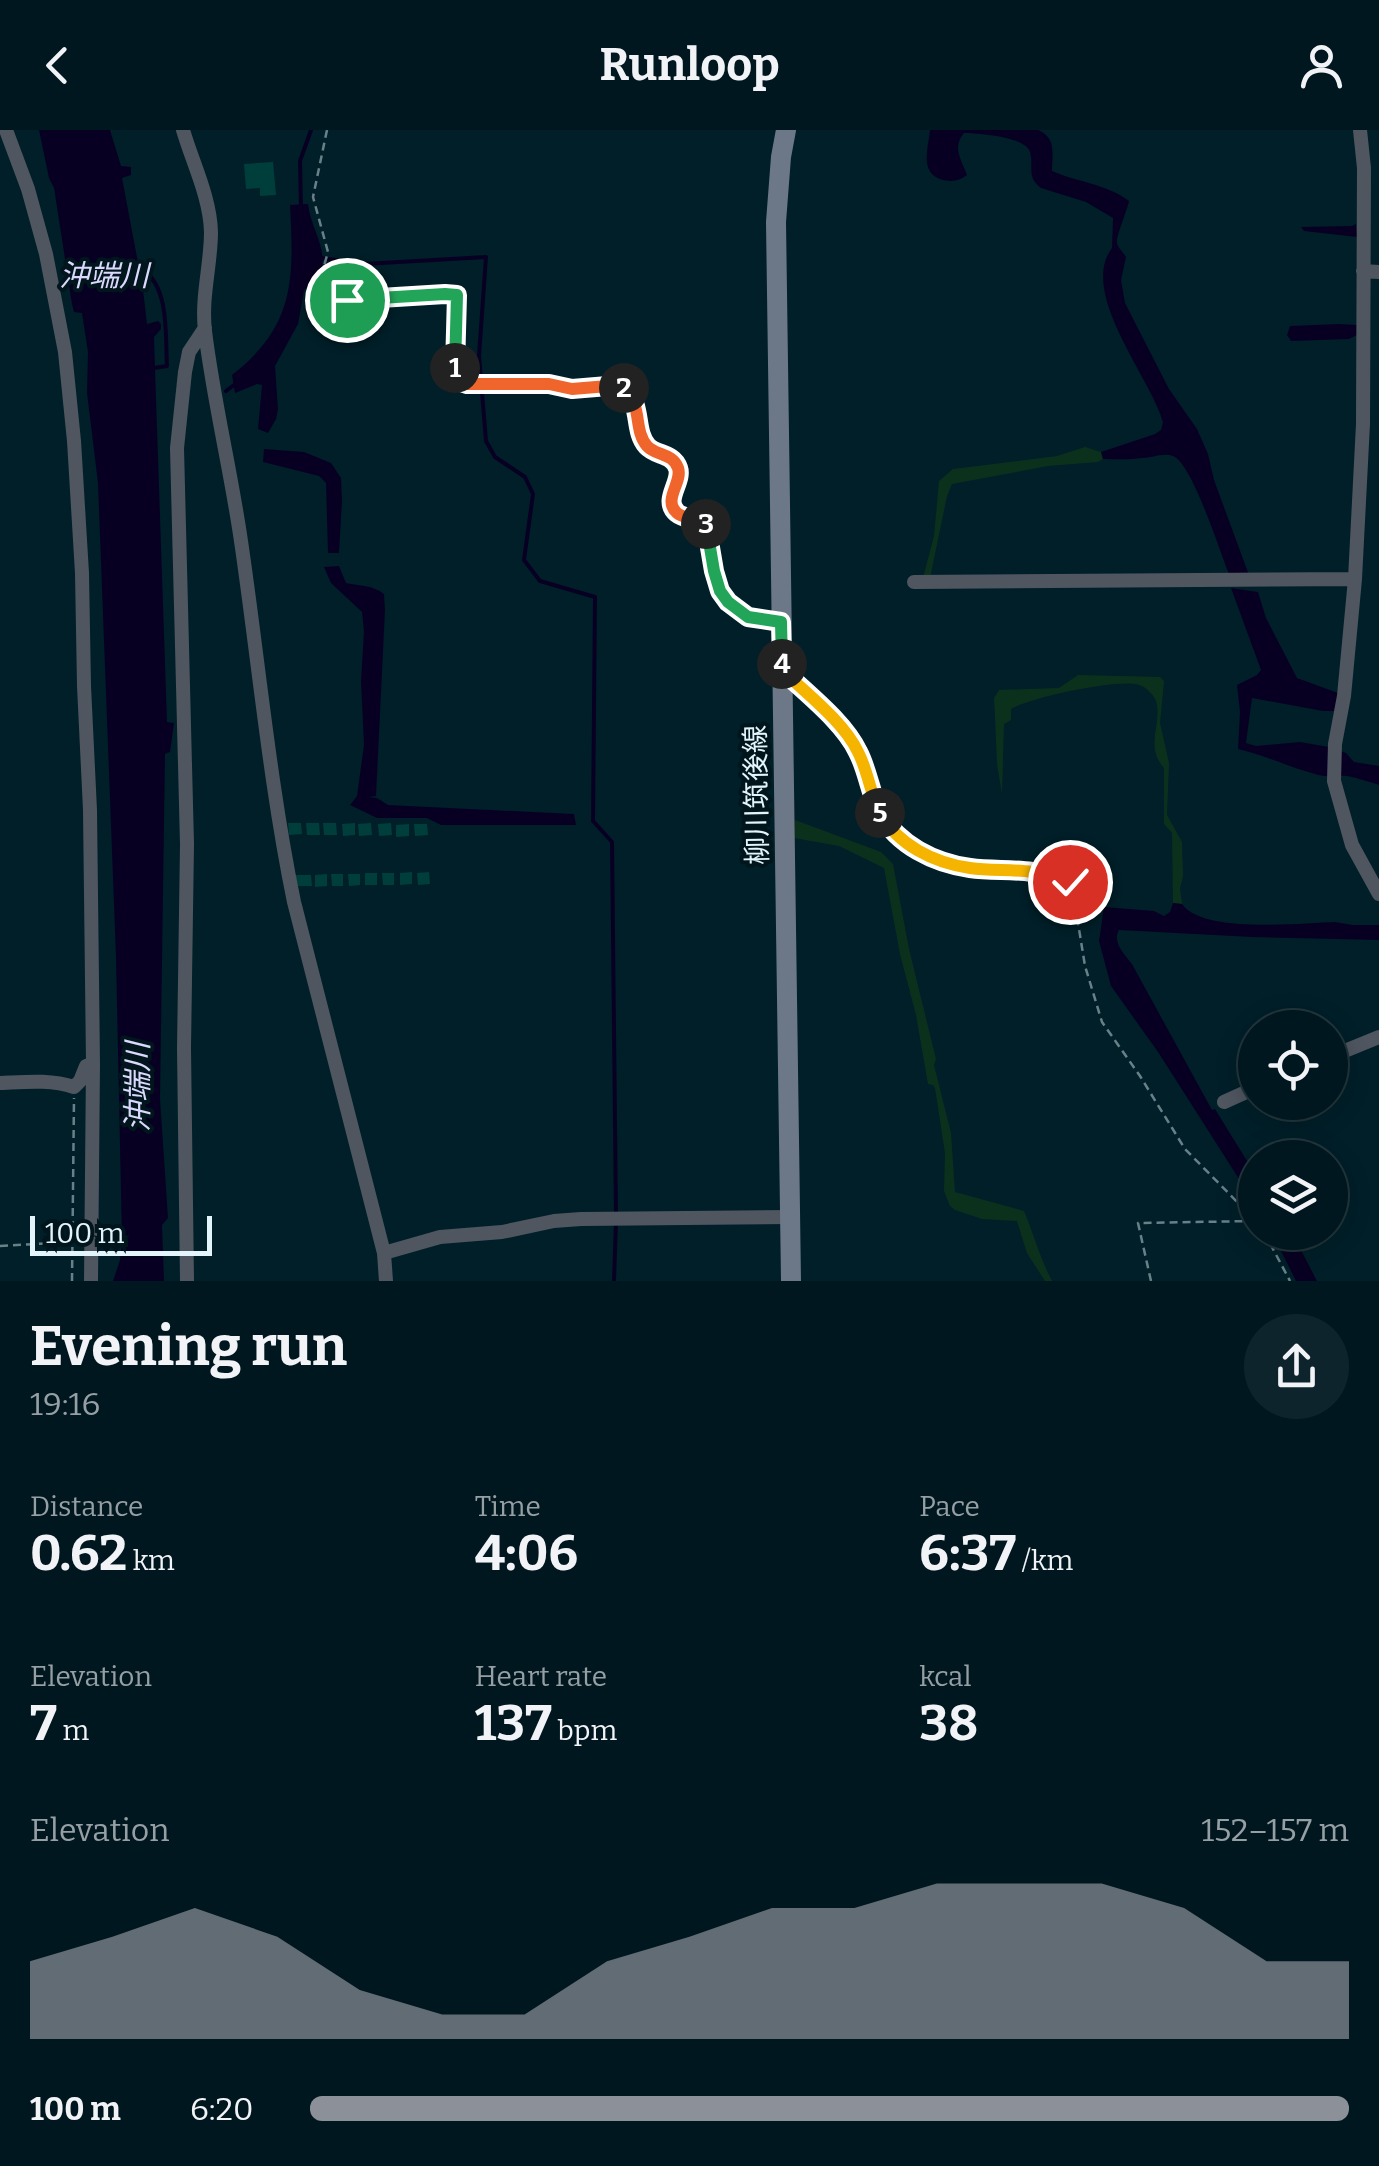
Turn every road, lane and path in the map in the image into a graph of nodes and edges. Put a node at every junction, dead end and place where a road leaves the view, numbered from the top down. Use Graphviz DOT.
graph roads {
  1 [pos="6,130"];
  2 [pos="328,130"];
  3 [pos="786,130"];
  4 [pos="1360,130"];
  5 [pos="183,132"];
  6 [pos="1371,271"];
  7 [pos="205,328"];
  8 [pos="1354,579"];
  9 [pos="914,582"];
  10 [pos="781,622"];
  11 [pos="782,670"];
  12 [pos="1379,894"];
  13 [pos="1379,1036"];
  14 [pos="1348,1049"];
  15 [pos="93,1064"];
  16 [pos="0,1083"];
  17 [pos="74,1087"];
  18 [pos="1238,1096"];
  19 [pos="1224,1102"];
  20 [pos="1238,1203"];
  21 [pos="791,1218"];
  22 [pos="1238,1220"];
  23 [pos="73,1242"];
  24 [pos="0,1246"];
  25 [pos="1274,1250"];
  26 [pos="384,1253"];
  27 [pos="72,1281"];
  28 [pos="91,1281"];
  29 [pos="186,1281"];
  30 [pos="386,1281"];
  31 [pos="791,1281"];
  32 [pos="1151,1281"];
  33 [pos="1290,1281"];
  1 -- 15 [label="street"];
  2 -- 10 [label="path"];
  3 -- 10 [label="main road, 柳川筑後線"];
  4 -- 6 [label="street"];
  5 -- 7 [label="street"];
  6 -- 8 [label="street"];
  7 -- 26 [label="street"];
  7 -- 29 [label="street"];
  8 -- 9 [label="street"];
  8 -- 12 [label="street"];
  10 -- 11 [label="main road, 柳川筑後線"];
  11 -- 20 [label="path"];
  11 -- 21 [label="main road, 柳川筑後線"];
  13 -- 14 [label="street"];
  15 -- 17 [label="street"];
  15 -- 28 [label="street"];
  16 -- 17 [label="street"];
  17 -- 23 [label="path"];
  18 -- 19 [label="street"];
  21 -- 26 [label="street"];
  21 -- 31 [label="main road, 柳川筑後線"];
  22 -- 32 [label="path"];
  23 -- 24 [label="path"];
  23 -- 27 [label="path"];
  25 -- 33 [label="path"];
  26 -- 30 [label="street"];
}
